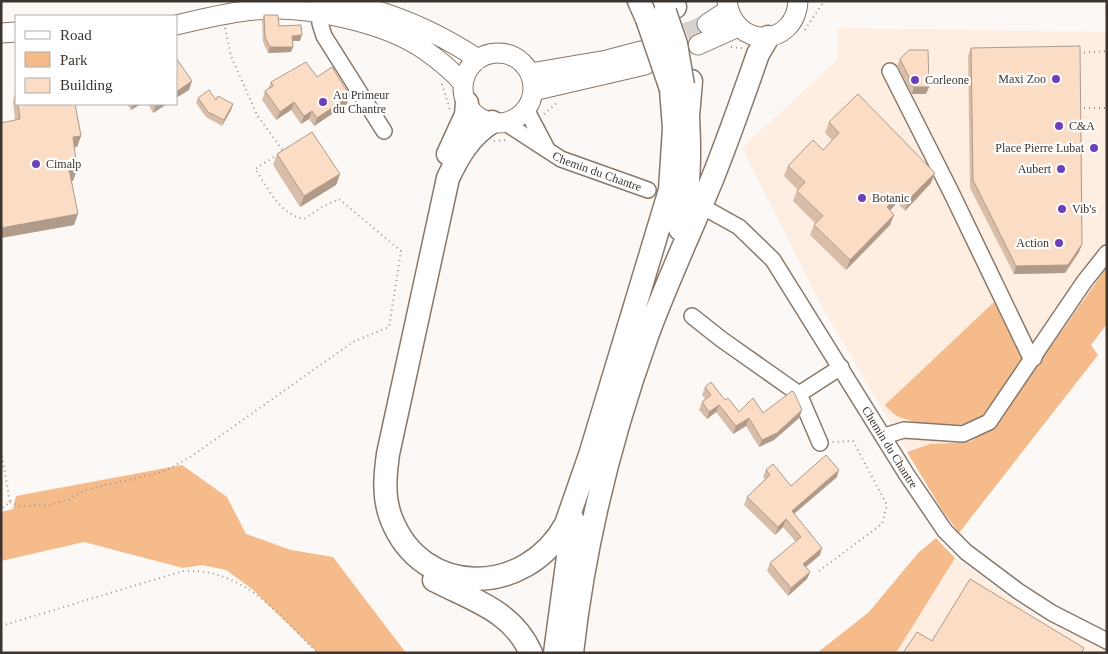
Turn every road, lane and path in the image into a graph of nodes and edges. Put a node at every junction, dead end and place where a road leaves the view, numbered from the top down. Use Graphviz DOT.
graph roads {
  1 [pos="336,1"];
  2 [pos="799,1"];
  3 [pos="1106,1"];
  4 [pos="358,5"];
  5 [pos="728,6"];
  6 [pos="658,7"];
  7 [pos="227,9"];
  8 [pos="319,13"];
  9 [pos="176,15"];
  10 [pos="1107,17"];
  11 [pos="178,24"];
  12 [pos="708,24"];
  13 [pos="738,27"];
  14 [pos="768,37"];
  15 [pos="698,45"];
  16 [pos="1107,52"];
  17 [pos="643,58"];
  18 [pos="478,59"];
  19 [pos="1080,60"];
  20 [pos="890,71"];
  21 [pos="526,83"];
  22 [pos="682,85"];
  23 [pos="465,93"];
  24 [pos="563,99"];
  25 [pos="1078,108"];
  26 [pos="1107,108"];
  27 [pos="498,122"];
  28 [pos="384,131"];
  29 [pos="529,131"];
  30 [pos="473,137"];
  31 [pos="648,190"];
  32 [pos="712,212"];
  33 [pos="1107,253"];
  34 [pos="656,311"];
  35 [pos="692,316"];
  36 [pos="1034,358"];
  37 [pos="841,367"];
  38 [pos="799,394"];
  39 [pos="884,436"];
  40 [pos="820,443"];
  41 [pos="1,451"];
  42 [pos="591,452"];
  43 [pos="10,502"];
  44 [pos="1,509"];
  45 [pos="819,571"];
  46 [pos="1,626"];
  47 [pos="1107,641"];
  48 [pos="318,653"];
  49 [pos="531,653"];
  50 [pos="554,653"];
  51 [pos="572,653"];
  1 -- 4 [label="main road"];
  2 -- 14 [label="main road"];
  3 -- 10 [label="path"];
  4 -- 8 [label="street"];
  4 -- 18 [label="main road"];
  5 -- 12 [label="main road"];
  5 -- 13 [label="main road"];
  6 -- 22 [label="highway, bridge"];
  7 -- 8 [label="main road"];
  7 -- 9 [label="main road"];
  7 -- 11 [label="main road"];
  7 -- 43 [label="path"];
  8 -- 23 [label="main road"];
  8 -- 28 [label="street"];
  13 -- 14 [label="main road"];
  13 -- 15 [label="main road"];
  14 -- 34 [label="highway"];
  16 -- 19 [label="path"];
  17 -- 21 [label="main road"];
  18 -- 21 [label="main road"];
  18 -- 23 [label="main road"];
  20 -- 36 [label="street"];
  21 -- 27 [label="main road"];
  21 -- 29 [label="street, Chemin du Chantre"];
  22 -- 34 [label="highway"];
  22 -- 42 [label="highway"];
  23 -- 27 [label="main road"];
  23 -- 49 [label="highway"];
  24 -- 29 [label="path"];
  25 -- 26 [label="path"];
  27 -- 29 [label="street, Chemin du Chantre"];
  27 -- 30 [label="highway"];
  29 -- 30 [label="path"];
  29 -- 31 [label="street, Chemin du Chantre"];
  30 -- 42 [label="highway"];
  32 -- 37 [label="street, Chemin du Chantre"];
  33 -- 36 [label="street"];
  34 -- 51 [label="highway"];
  35 -- 38 [label="street"];
  36 -- 39 [label="street"];
  37 -- 38 [label="street"];
  37 -- 39 [label="street, Chemin du Chantre"];
  38 -- 40 [label="street"];
  39 -- 47 [label="street, Chemin du Chantre"];
  40 -- 45 [label="path"];
  41 -- 43 [label="path"];
  42 -- 50 [label="highway"];
  43 -- 44 [label="path"];
  46 -- 48 [label="path"];
}
